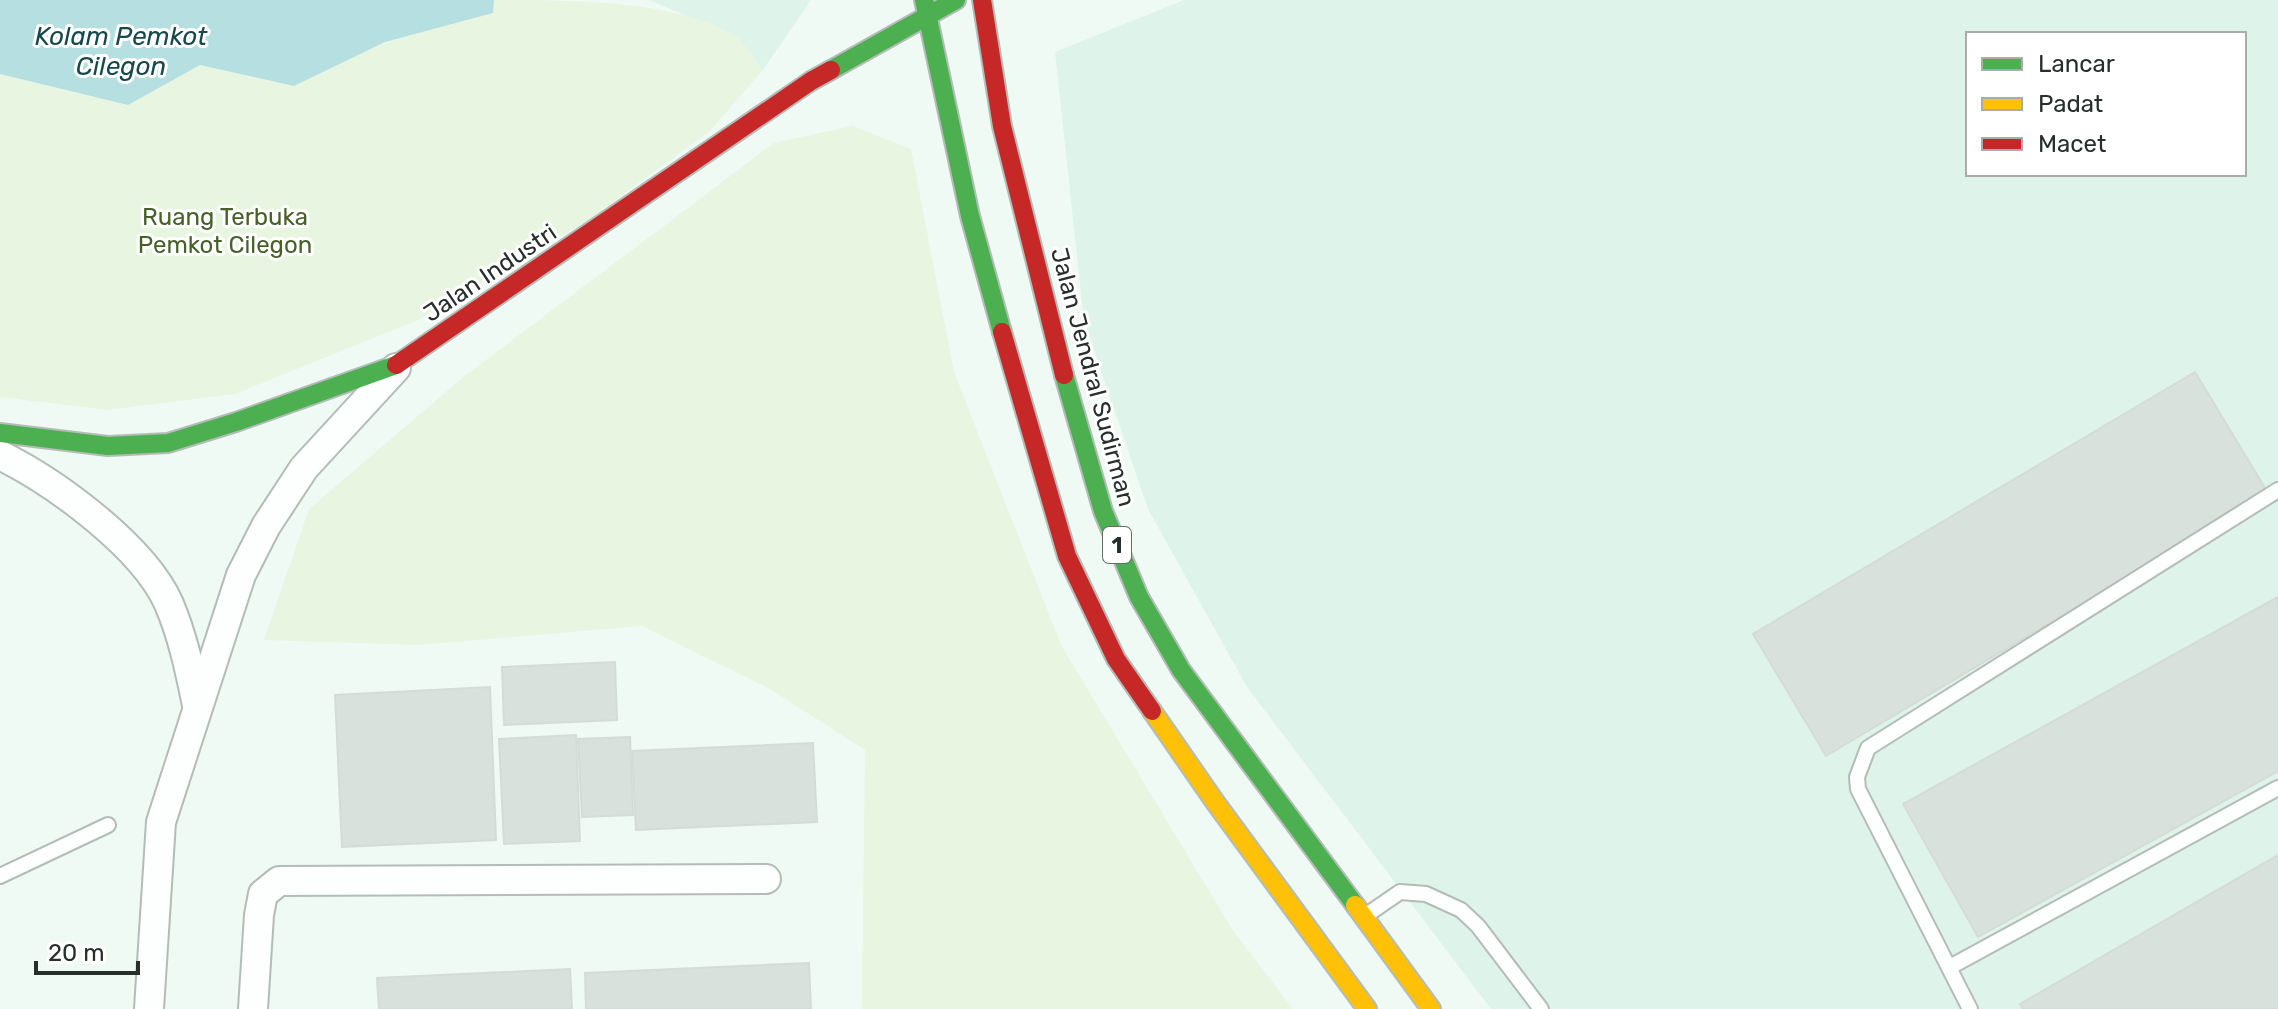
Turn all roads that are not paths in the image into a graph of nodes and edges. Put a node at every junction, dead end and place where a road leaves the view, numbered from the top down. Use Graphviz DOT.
graph roads {
  1 [pos="956,0"];
  2 [pos="982,0"];
  3 [pos="925,8"];
  4 [pos="399,364"];
  5 [pos="0,433"];
  6 [pos="0,455"];
  7 [pos="2278,490"];
  8 [pos="197,706"];
  9 [pos="2278,788"];
  10 [pos="108,825"];
  11 [pos="0,876"];
  12 [pos="766,879"];
  13 [pos="1363,918"];
  14 [pos="1950,967"];
  15 [pos="1355,1003"];
  16 [pos="149,1009"];
  17 [pos="253,1009"];
  18 [pos="1431,1009"];
  19 [pos="1541,1009"];
  20 [pos="1970,1009"];
  1 -- 3 [label="main road, Jalan Industri"];
  2 -- 13 [label="main road, Jalan Jendral Sudirman / 1"];
  3 -- 4 [label="main road, Jalan Industri"];
  3 -- 15 [label="main road, 1"];
  4 -- 5 [label="main road, Jalan Industri"];
  4 -- 8 [label="street"];
  6 -- 8 [label="street"];
  7 -- 14 [label="lane"];
  8 -- 16 [label="street"];
  9 -- 14 [label="lane"];
  10 -- 11 [label="lane"];
  12 -- 17 [label="street"];
  13 -- 18 [label="main road, Jalan Jendral Sudirman / 1"];
  13 -- 19 [label="lane"];
  14 -- 20 [label="lane"];
}
